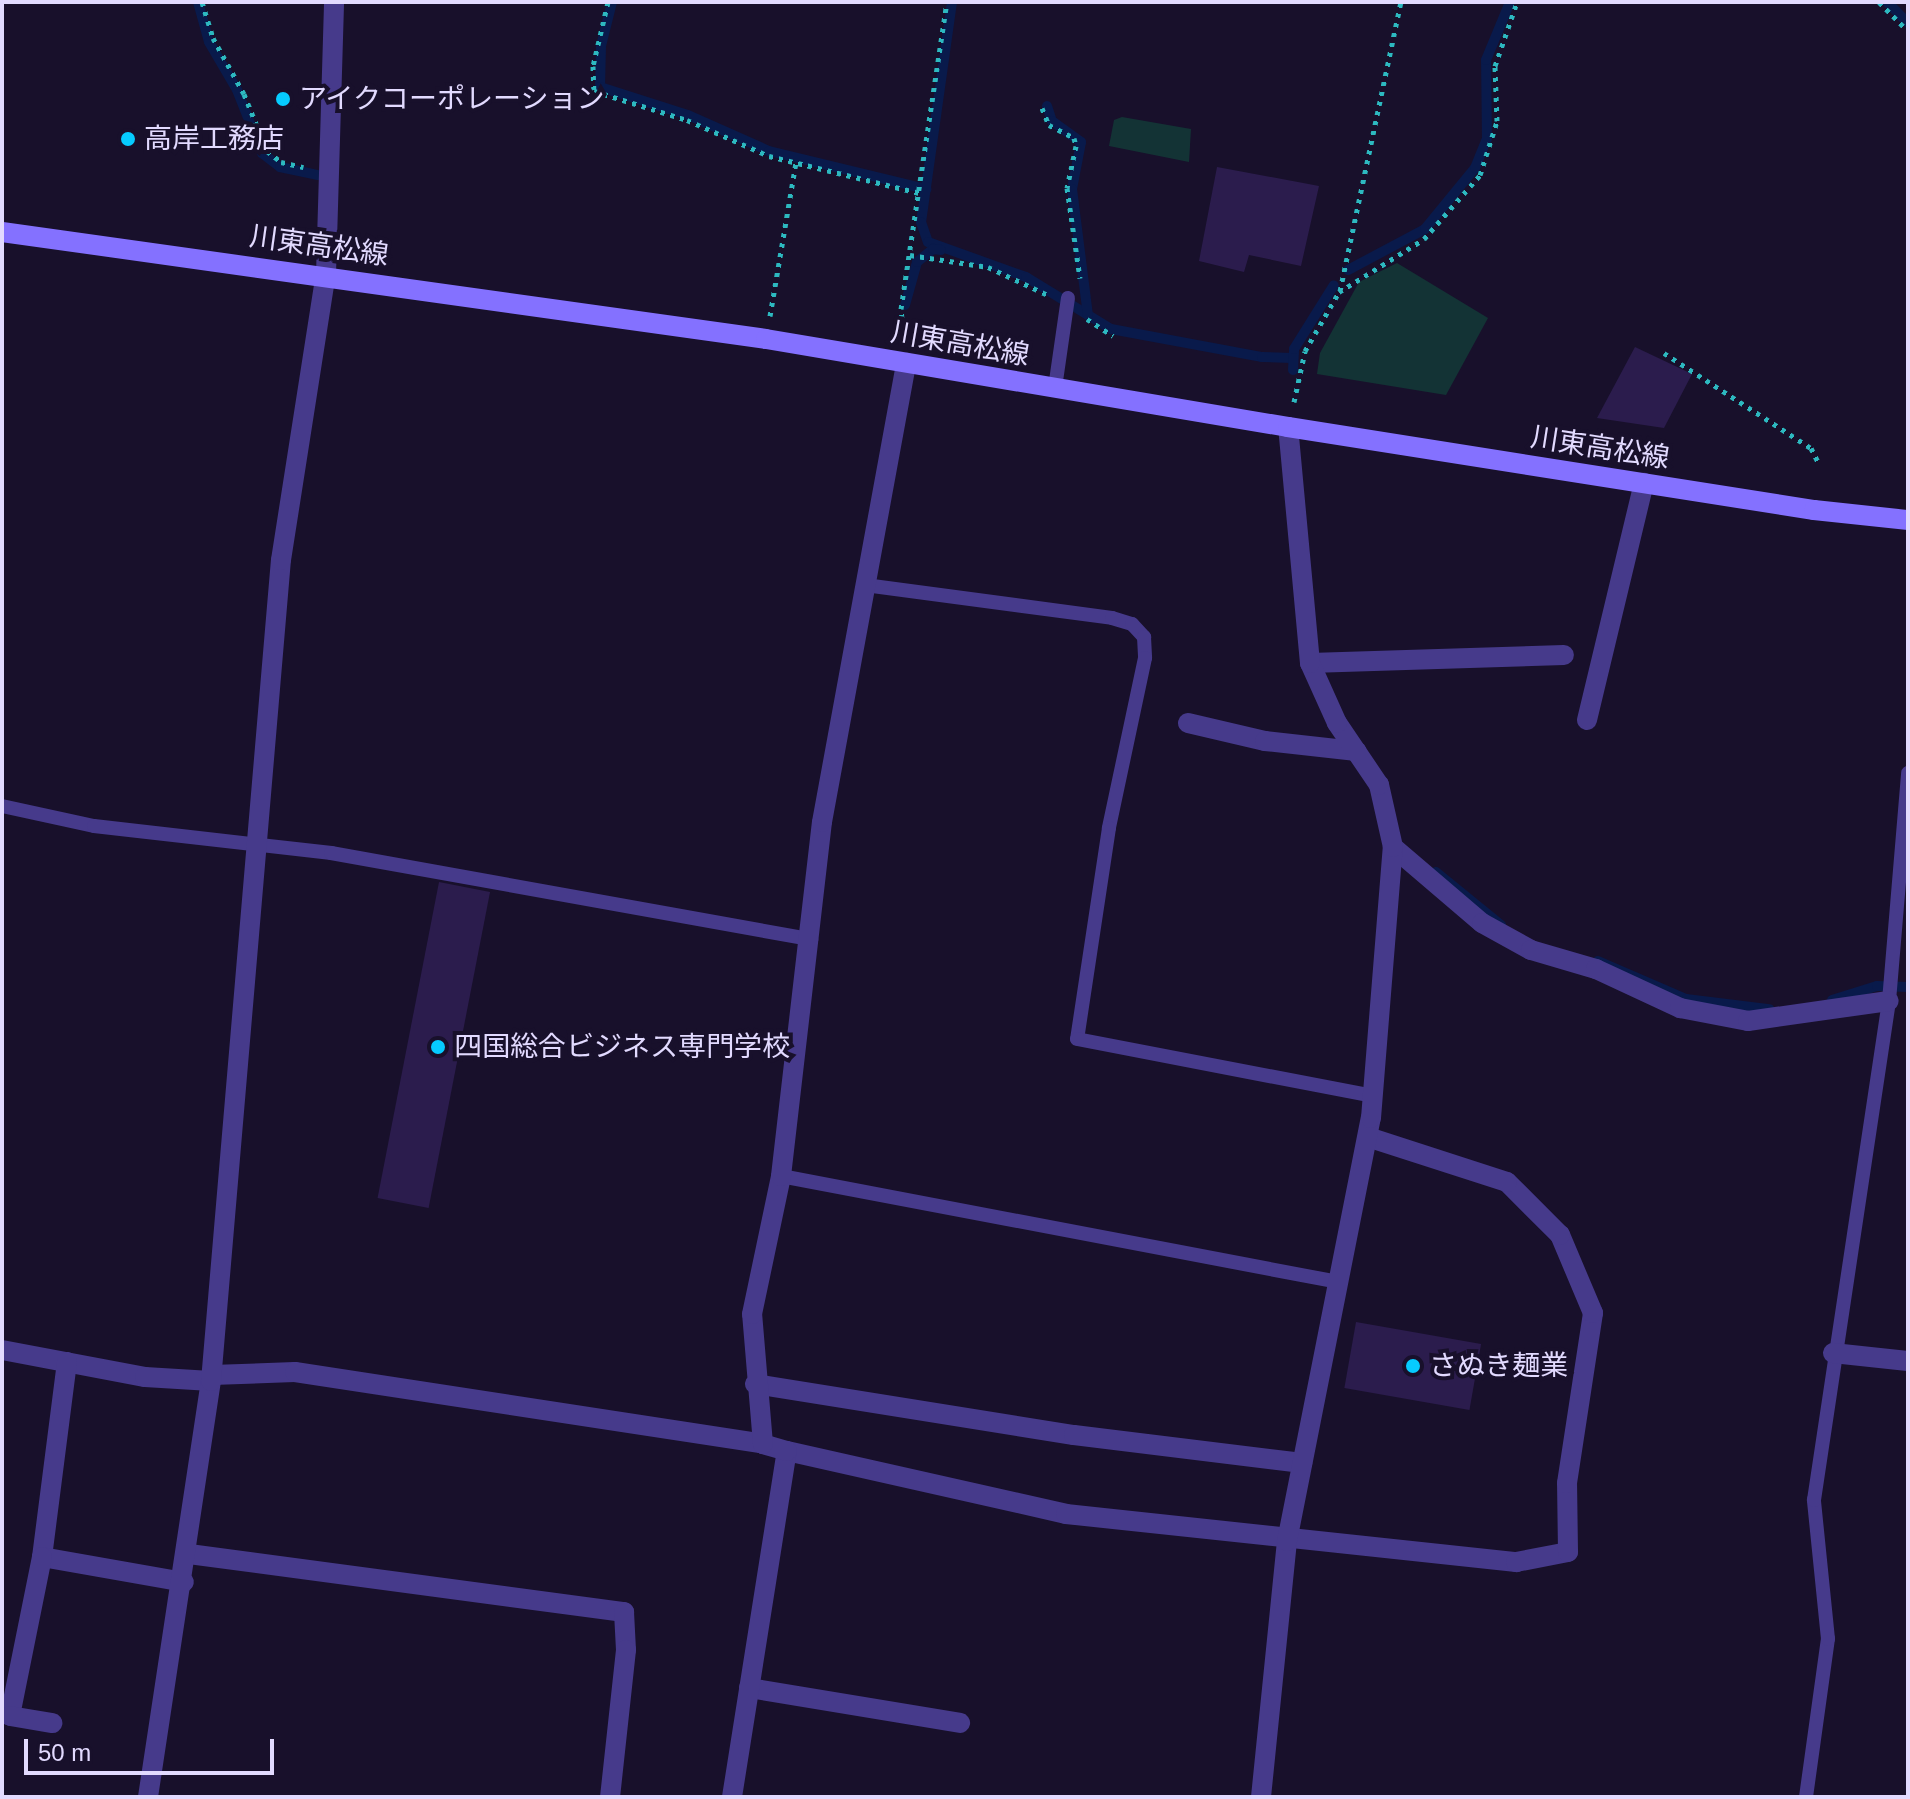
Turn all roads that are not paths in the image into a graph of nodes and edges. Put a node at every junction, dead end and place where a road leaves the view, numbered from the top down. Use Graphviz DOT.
graph roads {
  1 [pos="334,2"];
  2 [pos="2,232"];
  3 [pos="326,274"];
  4 [pos="1072,299"];
  5 [pos="906,363"];
  6 [pos="1055,388"];
  7 [pos="1288,427"];
  8 [pos="1644,483"];
  9 [pos="1908,520"];
  10 [pos="865,585"];
  11 [pos="1564,655"];
  12 [pos="1310,663"];
  13 [pos="1587,720"];
  14 [pos="1188,723"];
  15 [pos="1356,751"];
  16 [pos="1908,773"];
  17 [pos="2,806"];
  18 [pos="255,847"];
  19 [pos="1393,847"];
  20 [pos="811,939"];
  21 [pos="1889,1001"];
  22 [pos="1372,1096"];
  23 [pos="1368,1137"];
  24 [pos="781,1176"];
  25 [pos="1338,1282"];
  26 [pos="2,1350"];
  27 [pos="1833,1353"];
  28 [pos="1908,1361"];
  29 [pos="67,1362"];
  30 [pos="212,1378"];
  31 [pos="755,1384"];
  32 [pos="763,1444"];
  33 [pos="787,1451"];
  34 [pos="1302,1463"];
  35 [pos="1287,1541"];
  36 [pos="189,1554"];
  37 [pos="42,1557"];
  38 [pos="184,1582"];
  39 [pos="749,1688"];
  40 [pos="52,1723"];
  41 [pos="960,1723"];
  42 [pos="148,1797"];
  43 [pos="610,1797"];
  44 [pos="732,1797"];
  45 [pos="1261,1797"];
  46 [pos="1806,1797"];
  1 -- 3 [label="street"];
  2 -- 3 [label="main road, 川東高松線"];
  3 -- 5 [label="main road, 川東高松線"];
  3 -- 18 [label="street"];
  4 -- 6 [label="lane"];
  5 -- 6 [label="main road, 川東高松線"];
  5 -- 10 [label="street"];
  6 -- 7 [label="main road, 川東高松線"];
  7 -- 8 [label="main road, 川東高松線"];
  7 -- 12 [label="street"];
  8 -- 9 [label="main road, 川東高松線"];
  8 -- 13 [label="street"];
  10 -- 20 [label="street"];
  10 -- 22 [label="lane"];
  11 -- 12 [label="street"];
  12 -- 15 [label="street"];
  14 -- 15 [label="street"];
  15 -- 19 [label="street"];
  16 -- 21 [label="lane"];
  17 -- 18 [label="lane"];
  18 -- 20 [label="lane"];
  18 -- 30 [label="street"];
  19 -- 21 [label="street"];
  19 -- 22 [label="street"];
  20 -- 24 [label="street"];
  21 -- 27 [label="lane"];
  22 -- 23 [label="street"];
  23 -- 25 [label="street"];
  23 -- 35 [label="street"];
  24 -- 25 [label="lane"];
  24 -- 31 [label="street"];
  25 -- 34 [label="street"];
  26 -- 29 [label="street"];
  27 -- 28 [label="street"];
  27 -- 46 [label="lane"];
  29 -- 30 [label="street"];
  29 -- 37 [label="street"];
  30 -- 32 [label="street"];
  30 -- 36 [label="street"];
  31 -- 32 [label="street"];
  31 -- 34 [label="street"];
  32 -- 33 [label="street"];
  33 -- 35 [label="street"];
  33 -- 39 [label="street"];
  34 -- 35 [label="street"];
  35 -- 45 [label="street"];
  36 -- 38 [label="street"];
  36 -- 43 [label="street"];
  37 -- 38 [label="street"];
  37 -- 40 [label="street"];
  38 -- 42 [label="street"];
  39 -- 41 [label="street"];
  39 -- 44 [label="street"];
}
